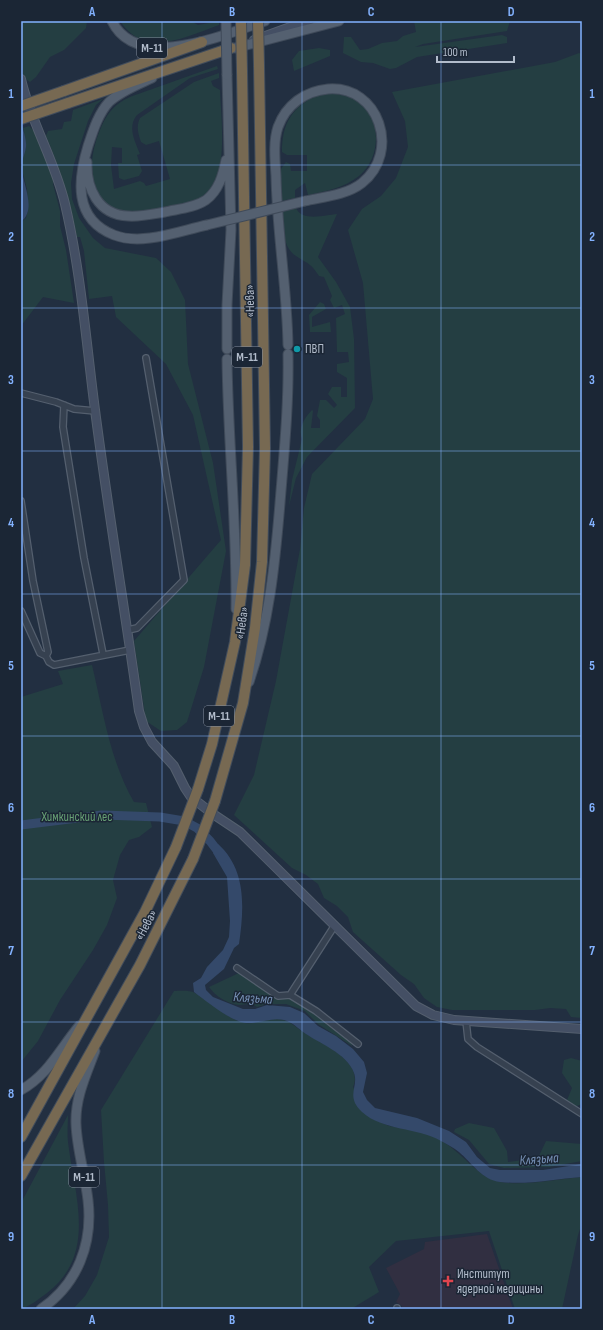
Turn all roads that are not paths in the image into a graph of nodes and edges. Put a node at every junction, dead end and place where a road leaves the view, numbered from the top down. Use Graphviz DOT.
graph roads {
  1 [pos="112,21"];
  2 [pos="226,21"];
  3 [pos="241,21"];
  4 [pos="258,21"];
  5 [pos="265,21"];
  6 [pos="307,21"];
  7 [pos="339,21"];
  8 [pos="202,42"];
  9 [pos="231,48"];
  10 [pos="172,69"];
  11 [pos="21,79"];
  12 [pos="21,106"];
  13 [pos="21,119"];
  14 [pos="229,140"];
  15 [pos="88,146"];
  16 [pos="146,358"];
  17 [pos="21,392"];
  18 [pos="64,405"];
  19 [pos="95,410"];
  20 [pos="21,501"];
  21 [pos="21,611"];
  22 [pos="128,630"];
  23 [pos="235,642"];
  24 [pos="130,650"];
  25 [pos="103,654"];
  26 [pos="46,656"];
  27 [pos="243,703"];
  28 [pos="335,925"];
  29 [pos="237,968"];
  30 [pos="290,995"];
  31 [pos="90,1012"];
  32 [pos="466,1021"];
  33 [pos="582,1029"];
  34 [pos="102,1032"];
  35 [pos="358,1044"];
  36 [pos="21,1090"];
  37 [pos="582,1114"];
  38 [pos="21,1137"];
  39 [pos="21,1176"];
  40 [pos="41,1309"];
  1 -- 8 [label="main road, М-11"];
  2 -- 14 [label="main road, М-11, bridge"];
  3 -- 23 [label="highway, «Нева» / М-11, bridge"];
  4 -- 27 [label="highway, «Нева» / М-11, bridge"];
  5 -- 8 [label="main road"];
  6 -- 9 [label="street"];
  7 -- 9 [label="main road"];
  8 -- 12 [label="highway, bridge"];
  9 -- 10 [label="highway"];
  10 -- 13 [label="highway, bridge"];
  10 -- 15 [label="main road, М-11"];
  11 -- 19 [label="street"];
  14 -- 15 [label="main road, М-11"];
  14 -- 23 [label="main road, М-11"];
  15 -- 27 [label="main road, М-11, bridge"];
  16 -- 22 [label="street"];
  17 -- 18 [label="street"];
  18 -- 19 [label="street"];
  18 -- 25 [label="street"];
  19 -- 22 [label="street"];
  20 -- 26 [label="street"];
  21 -- 26 [label="street"];
  22 -- 24 [label="street"];
  23 -- 31 [label="highway, «Нева» / М-11, bridge"];
  24 -- 25 [label="street"];
  24 -- 28 [label="street"];
  25 -- 26 [label="street"];
  27 -- 34 [label="highway, «Нева» / М-11, bridge"];
  28 -- 30 [label="street"];
  28 -- 32 [label="street"];
  29 -- 30 [label="street"];
  30 -- 35 [label="street"];
  31 -- 36 [label="main road"];
  31 -- 38 [label="highway, «Нева» / М-11"];
  32 -- 33 [label="street"];
  32 -- 37 [label="street"];
  34 -- 39 [label="highway, «Нева» / М-11"];
  34 -- 40 [label="main road, М-11"];
}
